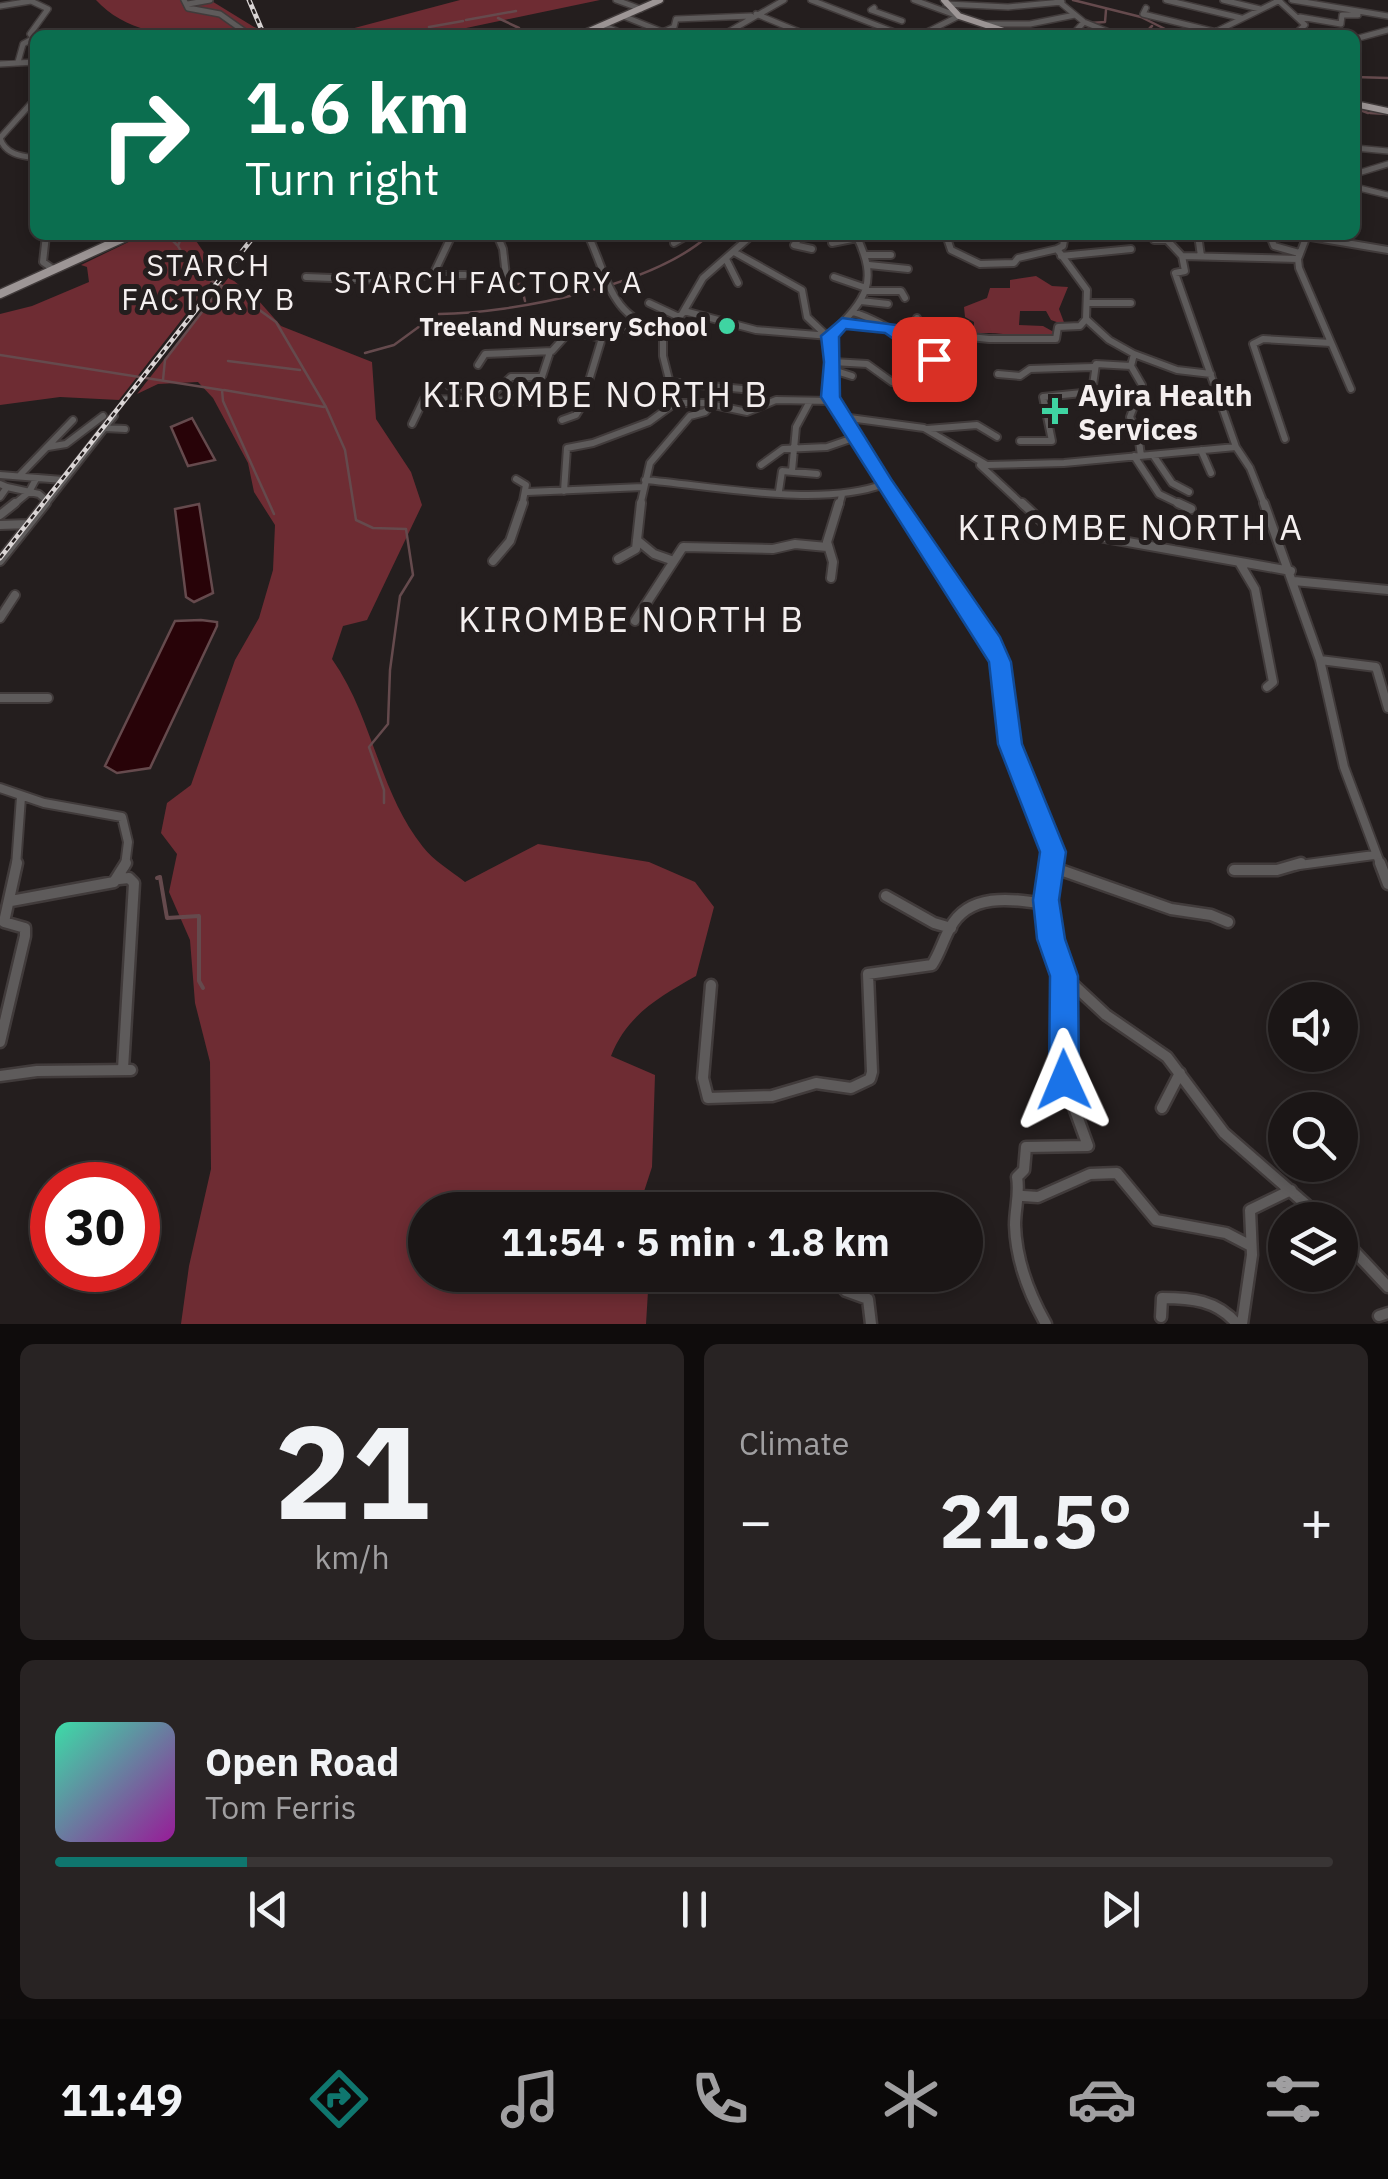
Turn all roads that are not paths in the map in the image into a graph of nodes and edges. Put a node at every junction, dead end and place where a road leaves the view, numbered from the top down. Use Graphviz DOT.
graph roads {
  1 [pos="210,0"];
  2 [pos="616,0"];
  3 [pos="660,0"];
  4 [pos="784,0"];
  5 [pos="811,0"];
  6 [pos="914,0"];
  7 [pos="1166,0"];
  8 [pos="1224,0"];
  9 [pos="1279,0"];
  10 [pos="1292,0"];
  11 [pos="1059,1"];
  12 [pos="1178,1"];
  13 [pos="946,2"];
  14 [pos="184,3"];
  15 [pos="0,6"];
  16 [pos="1268,6"];
  17 [pos="1379,6"];
  18 [pos="641,8"];
  19 [pos="1146,8"];
  20 [pos="1260,9"];
  21 [pos="1378,13"];
  22 [pos="753,15"];
  23 [pos="1075,15"];
  24 [pos="1358,15"];
  25 [pos="623,16"];
  26 [pos="959,16"];
  27 [pos="1388,16"];
  28 [pos="856,17"];
  29 [pos="1299,17"];
  30 [pos="1241,18"];
  31 [pos="902,21"];
  32 [pos="1084,22"];
  33 [pos="980,24"];
  34 [pos="602,25"];
  35 [pos="934,28"];
  36 [pos="1373,28"];
  37 [pos="34,30"];
  38 [pos="242,30"];
  39 [pos="591,30"];
  40 [pos="614,30"];
  41 [pos="658,30"];
  42 [pos="667,30"];
  43 [pos="730,30"];
  44 [pos="793,30"];
  45 [pos="889,30"];
  46 [pos="930,30"];
  47 [pos="939,30"];
  48 [pos="991,30"];
  49 [pos="1077,30"];
  50 [pos="1104,30"];
  51 [pos="1203,30"];
  52 [pos="1219,30"];
  53 [pos="1300,30"];
  54 [pos="1388,30"];
  55 [pos="1360,38"];
  56 [pos="30,40"];
  57 [pos="14,43"];
  58 [pos="24,44"];
  59 [pos="18,62"];
  60 [pos="30,62"];
  61 [pos="2,64"];
  62 [pos="0,72"];
  63 [pos="30,104"];
  64 [pos="1360,105"];
  65 [pos="1388,111"];
  66 [pos="0,123"];
  67 [pos="12,124"];
  68 [pos="1360,148"];
  69 [pos="1388,151"];
  70 [pos="30,157"];
  71 [pos="1388,164"];
  72 [pos="1360,172"];
  73 [pos="1360,188"];
  74 [pos="1388,195"];
  75 [pos="45,240"];
  76 [pos="119,240"];
  77 [pos="450,240"];
  78 [pos="500,240"];
  79 [pos="590,240"];
  80 [pos="679,240"];
  81 [pos="747,240"];
  82 [pos="798,240"];
  83 [pos="842,240"];
  84 [pos="858,240"];
  85 [pos="948,240"];
  86 [pos="1065,240"];
  87 [pos="1154,240"];
  88 [pos="1199,240"];
  89 [pos="1304,240"];
  90 [pos="1324,240"];
  91 [pos="1272,241"];
  92 [pos="832,242"];
  93 [pos="674,243"];
  94 [pos="1244,244"];
  95 [pos="1130,249"];
  96 [pos="812,250"];
  97 [pos="1388,250"];
  98 [pos="734,252"];
  99 [pos="1059,252"];
  100 [pos="865,255"];
  101 [pos="891,255"];
  102 [pos="1182,256"];
  103 [pos="1202,256"];
  104 [pos="1298,256"];
  105 [pos="1248,257"];
  106 [pos="726,259"];
  107 [pos="869,264"];
  108 [pos="53,269"];
  109 [pos="908,270"];
  110 [pos="432,275"];
  111 [pos="464,275"];
  112 [pos="306,277"];
  113 [pos="834,277"];
  114 [pos="738,283"];
  115 [pos="508,284"];
  116 [pos="866,290"];
  117 [pos="0,294"];
  118 [pos="905,298"];
  119 [pos="861,301"];
  120 [pos="649,303"];
  121 [pos="1088,303"];
  122 [pos="1131,303"];
  123 [pos="888,304"];
  124 [pos="853,312"];
  125 [pos="681,314"];
  126 [pos="917,318"];
  127 [pos="1086,319"];
  128 [pos="634,323"];
  129 [pos="842,324"];
  130 [pos="890,328"];
  131 [pos="663,333"];
  132 [pos="921,333"];
  133 [pos="828,336"];
  134 [pos="602,338"];
  135 [pos="1331,343"];
  136 [pos="510,350"];
  137 [pos="550,352"];
  138 [pos="1134,354"];
  139 [pos="508,360"];
  140 [pos="478,364"];
  141 [pos="960,365"];
  142 [pos="833,366"];
  143 [pos="1093,366"];
  144 [pos="1131,366"];
  145 [pos="998,374"];
  146 [pos="1211,374"];
  147 [pos="852,376"];
  148 [pos="542,377"];
  149 [pos="669,382"];
  150 [pos="892,382"];
  151 [pos="449,386"];
  152 [pos="742,389"];
  153 [pos="1351,389"];
  154 [pos="809,402"];
  155 [pos="832,402"];
  156 [pos="675,403"];
  157 [pos="712,404"];
  158 [pos="960,415"];
  159 [pos="103,416"];
  160 [pos="114,416"];
  161 [pos="842,417"];
  162 [pos="73,420"];
  163 [pos="562,420"];
  164 [pos="412,424"];
  165 [pos="964,426"];
  166 [pos="104,428"];
  167 [pos="124,428"];
  168 [pos="927,429"];
  169 [pos="997,436"];
  170 [pos="856,437"];
  171 [pos="1285,438"];
  172 [pos="1020,441"];
  173 [pos="792,446"];
  174 [pos="48,447"];
  175 [pos="1236,447"];
  176 [pos="1201,450"];
  177 [pos="1153,455"];
  178 [pos="1138,456"];
  179 [pos="979,464"];
  180 [pos="762,465"];
  181 [pos="792,471"];
  182 [pos="1211,473"];
  183 [pos="22,474"];
  184 [pos="817,474"];
  185 [pos="0,475"];
  186 [pos="36,479"];
  187 [pos="516,479"];
  188 [pos="63,480"];
  189 [pos="644,484"];
  190 [pos="884,484"];
  191 [pos="4,486"];
  192 [pos="564,490"];
  193 [pos="780,491"];
  194 [pos="29,492"];
  195 [pos="526,492"];
  196 [pos="1189,492"];
  197 [pos="842,495"];
  198 [pos="0,497"];
  199 [pos="47,501"];
  200 [pos="1191,509"];
  201 [pos="0,515"];
  202 [pos="0,524"];
  203 [pos="29,524"];
  204 [pos="637,540"];
  205 [pos="827,547"];
  206 [pos="618,559"];
  207 [pos="493,560"];
  208 [pos="671,560"];
  209 [pos="0,561"];
  210 [pos="1239,562"];
  211 [pos="1292,576"];
  212 [pos="831,578"];
  213 [pos="1388,590"];
  214 [pos="15,596"];
  215 [pos="0,618"];
  216 [pos="635,620"];
  217 [pos="1320,660"];
  218 [pos="1266,687"];
  219 [pos="0,698"];
  220 [pos="48,698"];
  221 [pos="1388,708"];
  222 [pos="0,788"];
  223 [pos="21,798"];
  224 [pos="1374,855"];
  225 [pos="1052,866"];
  226 [pos="1234,870"];
  227 [pos="119,879"];
  228 [pos="1388,884"];
  229 [pos="886,896"];
  230 [pos="11,901"];
  231 [pos="1046,904"];
  232 [pos="1228,922"];
  233 [pos="950,928"];
  234 [pos="1064,976"];
  235 [pos="710,985"];
  236 [pos="0,1042"];
  237 [pos="1180,1072"];
  238 [pos="0,1076"];
  239 [pos="1162,1108"];
  240 [pos="1291,1190"];
  241 [pos="1023,1196"];
  242 [pos="1304,1202"];
  243 [pos="1252,1246"];
  244 [pos="1358,1255"];
  245 [pos="1388,1287"];
  246 [pos="849,1292"];
  247 [pos="1162,1317"];
  248 [pos="871,1324"];
  249 [pos="1046,1324"];
  250 [pos="1240,1324"];
  1 -- 14 [label="street"];
  2 -- 18 [label="street"];
  3 -- 18 [label="main road"];
  4 -- 22 [label="street"];
  5 -- 28 [label="street"];
  6 -- 26 [label="street"];
  7 -- 12 [label="street"];
  8 -- 20 [label="street"];
  9 -- 16 [label="street"];
  9 -- 29 [label="street"];
  10 -- 21 [label="street"];
  11 -- 13 [label="street"];
  11 -- 23 [label="street"];
  12 -- 30 [label="street"];
  13 -- 26 [label="main road"];
  14 -- 38 [label="street"];
  15 -- 37 [label="street"];
  16 -- 20 [label="street"];
  16 -- 29 [label="street"];
  17 -- 21 [label="street"];
  18 -- 25 [label="main road"];
  19 -- 51 [label="street"];
  20 -- 30 [label="street"];
  21 -- 27 [label="street"];
  21 -- 36 [label="street"];
  22 -- 42 [label="street"];
  22 -- 43 [label="street"];
  22 -- 44 [label="street"];
  23 -- 32 [label="street"];
  23 -- 33 [label="street"];
  24 -- 29 [label="street"];
  25 -- 34 [label="main road"];
  25 -- 41 [label="street"];
  26 -- 33 [label="main road"];
  26 -- 35 [label="street"];
  28 -- 31 [label="street"];
  28 -- 45 [label="street"];
  29 -- 53 [label="street"];
  30 -- 52 [label="street"];
  32 -- 49 [label="street"];
  32 -- 50 [label="street"];
  33 -- 48 [label="main road"];
  34 -- 39 [label="main road"];
  34 -- 40 [label="street"];
  35 -- 46 [label="street"];
  35 -- 47 [label="street"];
  54 -- 55 [label="street"];
  56 -- 58 [label="street"];
  57 -- 58 [label="street"];
  58 -- 59 [label="street"];
  59 -- 60 [label="street"];
  59 -- 61 [label="street"];
  61 -- 62 [label="street"];
  63 -- 67 [label="street"];
  64 -- 65 [label="main road"];
  66 -- 67 [label="street"];
  67 -- 70 [label="street"];
  68 -- 69 [label="street"];
  71 -- 72 [label="street"];
  73 -- 74 [label="street"];
  75 -- 108 [label="street"];
  76 -- 108 [label="main road"];
  77 -- 110 [label="street"];
  78 -- 115 [label="street"];
  79 -- 128 [label="street"];
  80 -- 93 [label="street"];
  81 -- 98 [label="street"];
  82 -- 96 [label="street"];
  83 -- 92 [label="street"];
  84 -- 100 [label="street"];
  85 -- 99 [label="street"];
  86 -- 99 [label="street"];
  87 -- 102 [label="street"];
  88 -- 103 [label="street"];
  89 -- 104 [label="street"];
  90 -- 97 [label="street"];
  91 -- 104 [label="street"];
  94 -- 105 [label="street"];
  95 -- 99 [label="street"];
  98 -- 106 [label="street"];
  98 -- 133 [label="street"];
  99 -- 121 [label="street"];
  100 -- 101 [label="street"];
  100 -- 107 [label="street"];
  102 -- 103 [label="street"];
  102 -- 146 [label="street"];
  103 -- 105 [label="street"];
  104 -- 105 [label="street"];
  104 -- 135 [label="street"];
  106 -- 114 [label="street"];
  106 -- 125 [label="street"];
  107 -- 109 [label="street"];
  107 -- 116 [label="street"];
  108 -- 117 [label="main road"];
  110 -- 111 [label="street"];
  110 -- 112 [label="street"];
  113 -- 116 [label="street"];
  116 -- 118 [label="street"];
  116 -- 119 [label="street"];
  119 -- 123 [label="street"];
  119 -- 124 [label="street"];
  120 -- 125 [label="street"];
  121 -- 122 [label="street"];
  121 -- 127 [label="street"];
  124 -- 129 [label="street"];
  124 -- 130 [label="street"];
  125 -- 131 [label="street"];
  125 -- 133 [label="street"];
  126 -- 132 [label="street"];
  127 -- 132 [label="street"];
  127 -- 138 [label="street"];
  128 -- 131 [label="street"];
  128 -- 134 [label="street"];
  129 -- 130 [label="street"];
  129 -- 133 [label="street"];
  130 -- 132 [label="street"];
  130 -- 141 [label="street"];
  131 -- 149 [label="street"];
  133 -- 142 [label="street"];
  134 -- 137 [label="street"];
  134 -- 163 [label="street"];
  135 -- 153 [label="street"];
  135 -- 171 [label="street"];
  136 -- 137 [label="street"];
  136 -- 139 [label="street"];
  136 -- 140 [label="street"];
  137 -- 148 [label="street"];
  138 -- 144 [label="street"];
  138 -- 146 [label="street"];
  142 -- 147 [label="street"];
  142 -- 150 [label="street"];
  142 -- 155 [label="street"];
  143 -- 144 [label="street"];
  143 -- 145 [label="street"];
  143 -- 172 [label="street"];
  144 -- 178 [label="street"];
  146 -- 175 [label="street"];
  148 -- 151 [label="street"];
  148 -- 164 [label="street"];
  149 -- 152 [label="street"];
  149 -- 156 [label="street"];
  154 -- 155 [label="street"];
  154 -- 157 [label="street"];
  154 -- 173 [label="street"];
  155 -- 161 [label="street"];
  156 -- 157 [label="street"];
  156 -- 192 [label="street"];
  157 -- 189 [label="street"];
  158 -- 165 [label="street"];
  159 -- 174 [label="street"];
  160 -- 166 [label="street"];
  161 -- 168 [label="street"];
  161 -- 170 [label="street"];
  162 -- 174 [label="street"];
  165 -- 168 [label="street"];
  165 -- 169 [label="street"];
  166 -- 167 [label="street"];
  166 -- 188 [label="street"];
  168 -- 179 [label="street"];
  170 -- 173 [label="street"];
  170 -- 190 [label="street"];
  173 -- 180 [label="street"];
  173 -- 181 [label="street"];
  174 -- 183 [label="street"];
  175 -- 176 [label="street"];
  175 -- 211 [label="street"];
  176 -- 177 [label="street"];
  176 -- 182 [label="street"];
  177 -- 178 [label="street"];
  177 -- 196 [label="street"];
  178 -- 179 [label="street"];
  178 -- 200 [label="street"];
  179 -- 210 [label="street"];
  181 -- 184 [label="street"];
  181 -- 193 [label="street"];
  183 -- 185 [label="street"];
  183 -- 186 [label="street"];
  186 -- 188 [label="street"];
  186 -- 194 [label="street"];
  187 -- 195 [label="street"];
  188 -- 199 [label="street"];
  189 -- 192 [label="street"];
  189 -- 193 [label="street"];
  189 -- 204 [label="street"];
  190 -- 197 [label="street"];
  190 -- 225 [label="street"];
  191 -- 194 [label="street"];
  191 -- 198 [label="street"];
  192 -- 195 [label="street"];
  193 -- 197 [label="street"];
  194 -- 199 [label="street"];
  194 -- 201 [label="street"];
  195 -- 207 [label="street"];
  197 -- 205 [label="street"];
  199 -- 203 [label="street"];
  202 -- 203 [label="street"];
  203 -- 209 [label="street"];
  204 -- 206 [label="street"];
  204 -- 208 [label="street"];
  205 -- 208 [label="street"];
  205 -- 212 [label="street"];
  208 -- 216 [label="street"];
  210 -- 211 [label="street"];
  210 -- 218 [label="street"];
  211 -- 213 [label="street"];
  211 -- 217 [label="street"];
  214 -- 215 [label="street"];
  217 -- 221 [label="street"];
  217 -- 224 [label="street"];
  219 -- 220 [label="street"];
  222 -- 223 [label="street"];
  223 -- 227 [label="street"];
  223 -- 230 [label="street"];
  224 -- 226 [label="street"];
  224 -- 228 [label="street"];
  225 -- 231 [label="street"];
  225 -- 232 [label="street"];
  227 -- 230 [label="street"];
  227 -- 238 [label="street"];
  229 -- 233 [label="street"];
  230 -- 236 [label="street"];
  231 -- 233 [label="street"];
  231 -- 234 [label="street"];
  233 -- 235 [label="street"];
  234 -- 237 [label="street"];
  234 -- 241 [label="street"];
  237 -- 239 [label="street"];
  237 -- 240 [label="street"];
  240 -- 242 [label="street"];
  240 -- 243 [label="street"];
  241 -- 243 [label="street"];
  241 -- 249 [label="street"];
  243 -- 250 [label="street"];
  244 -- 245 [label="street"];
  246 -- 248 [label="street"];
  247 -- 250 [label="street"];
}
